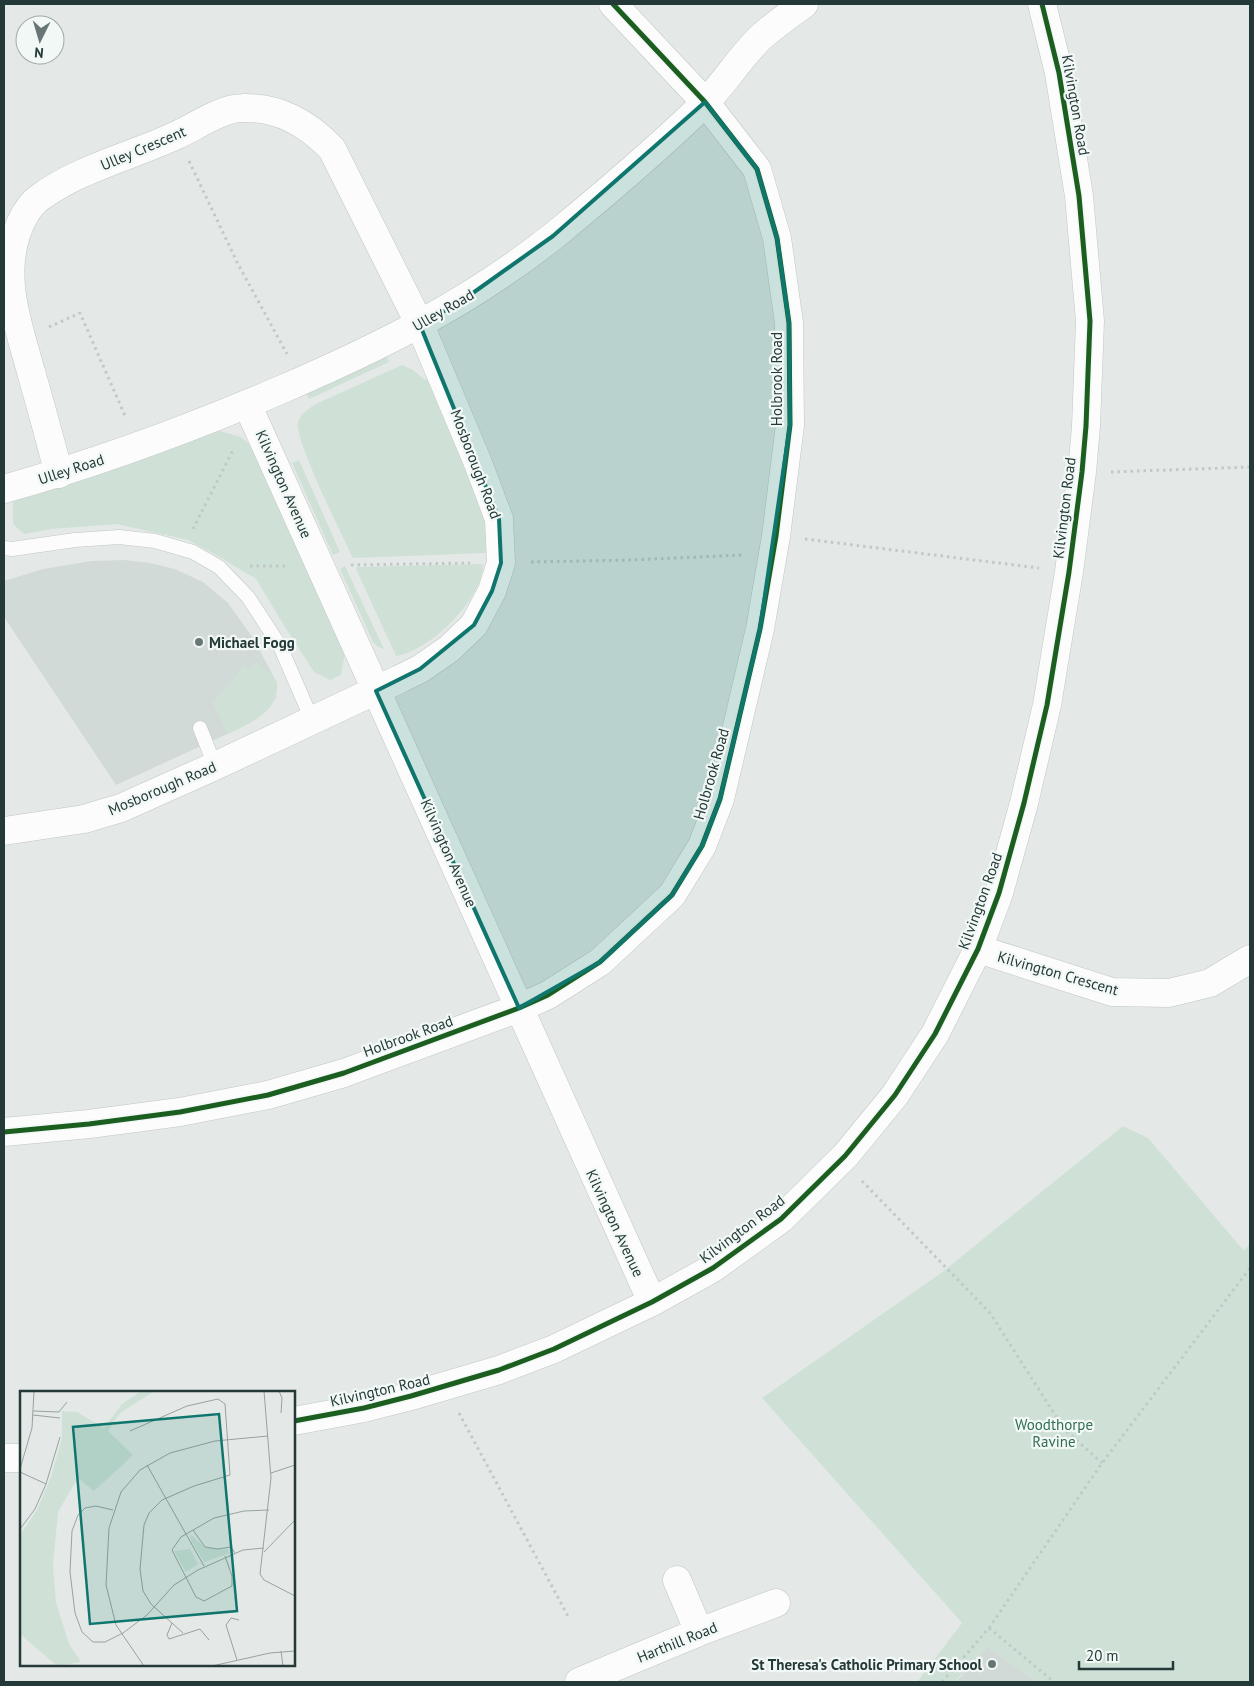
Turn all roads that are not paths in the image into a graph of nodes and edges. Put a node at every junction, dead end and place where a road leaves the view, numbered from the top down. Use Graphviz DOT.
graph roads {
  1 [pos="613,4"];
  2 [pos="804,4"];
  3 [pos="1042,4"];
  4 [pos="705,102"];
  5 [pos="420,325"];
  6 [pos="247,404"];
  7 [pos="59,474"];
  8 [pos="4,489"];
  9 [pos="4,548"];
  10 [pos="376,691"];
  11 [pos="312,720"];
  12 [pos="200,728"];
  13 [pos="215,766"];
  14 [pos="4,832"];
  15 [pos="978,949"];
  16 [pos="1250,959"];
  17 [pos="519,1008"];
  18 [pos="4,1132"];
  19 [pos="652,1302"];
  20 [pos="295,1421"];
  21 [pos="4,1458"];
  22 [pos="20,1458"];
  23 [pos="677,1580"];
  24 [pos="776,1602"];
  25 [pos="699,1632"];
  26 [pos="579,1682"];
  1 -- 4 [label="street, Holbrook Road"];
  2 -- 4 [label="street, Ulley Road"];
  3 -- 15 [label="street, Kilvington Road"];
  4 -- 5 [label="street, Ulley Road"];
  4 -- 17 [label="street, Holbrook Road"];
  5 -- 6 [label="street, Ulley Road"];
  5 -- 7 [label="street, Ulley Crescent"];
  5 -- 10 [label="street, Mosborough Road"];
  6 -- 7 [label="street, Ulley Road"];
  6 -- 10 [label="street, Kilvington Avenue"];
  7 -- 8 [label="street, Ulley Road"];
  9 -- 11 [label="lane"];
  10 -- 11 [label="street, Mosborough Road"];
  10 -- 17 [label="street, Kilvington Avenue"];
  11 -- 13 [label="street, Mosborough Road"];
  12 -- 13 [label="lane"];
  13 -- 14 [label="street, Mosborough Road"];
  15 -- 16 [label="street, Kilvington Crescent"];
  15 -- 19 [label="street, Kilvington Road"];
  17 -- 18 [label="street, Holbrook Road"];
  17 -- 19 [label="street, Kilvington Avenue"];
  19 -- 20 [label="street, Kilvington Road"];
  21 -- 22 [label="street"];
  23 -- 25 [label="street"];
  24 -- 25 [label="street, Harthill Road"];
  25 -- 26 [label="street, Harthill Road"];
}
